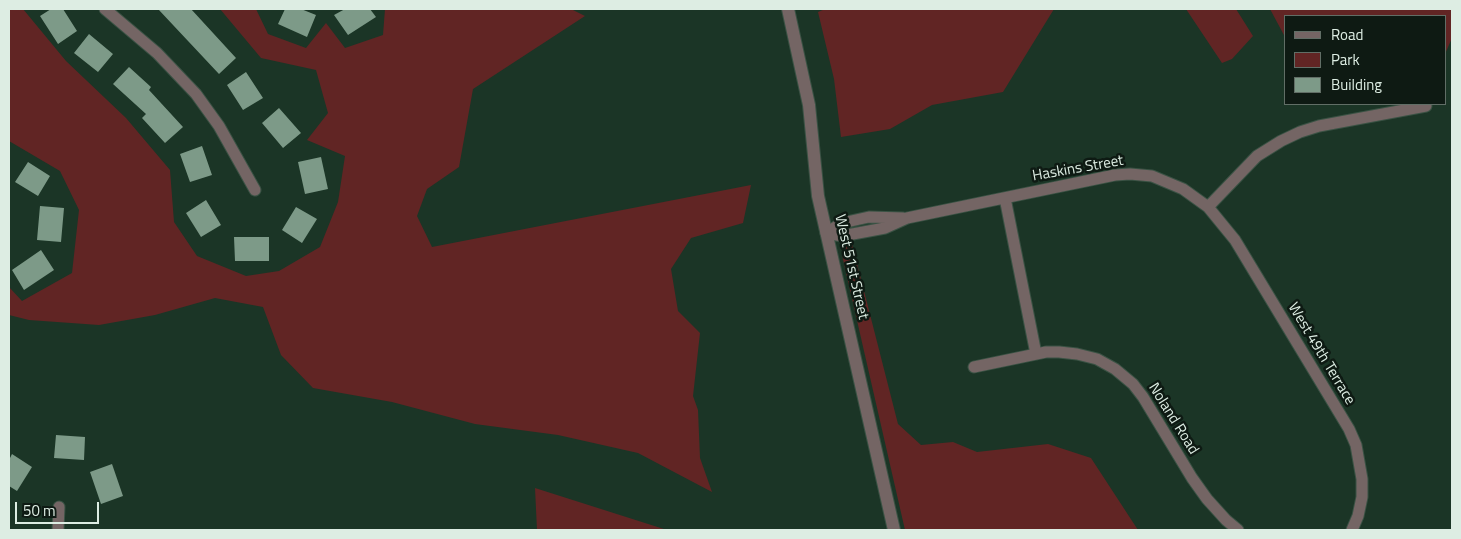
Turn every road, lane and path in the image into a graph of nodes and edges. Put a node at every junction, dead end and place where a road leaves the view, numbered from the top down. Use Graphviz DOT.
graph roads {
  1 [pos="105,9"];
  2 [pos="788,9"];
  3 [pos="1426,106"];
  4 [pos="255,190"];
  5 [pos="1005,198"];
  6 [pos="1208,207"];
  7 [pos="826,233"];
  8 [pos="1036,354"];
  9 [pos="974,367"];
  10 [pos="59,507"];
  11 [pos="58,530"];
  12 [pos="894,530"];
  13 [pos="1238,530"];
  14 [pos="1352,530"];
  1 -- 4 [label="street"];
  2 -- 7 [label="street, West 51st Street"];
  3 -- 6 [label="street"];
  5 -- 6 [label="street, Haskins Street"];
  5 -- 7 [label="street, Haskins Street"];
  5 -- 8 [label="street"];
  6 -- 14 [label="street, West 49th Terrace"];
  7 -- 12 [label="street, West 51st Street"];
  8 -- 9 [label="street, Noland Road"];
  8 -- 13 [label="street, Noland Road"];
  10 -- 11 [label="street"];
}
